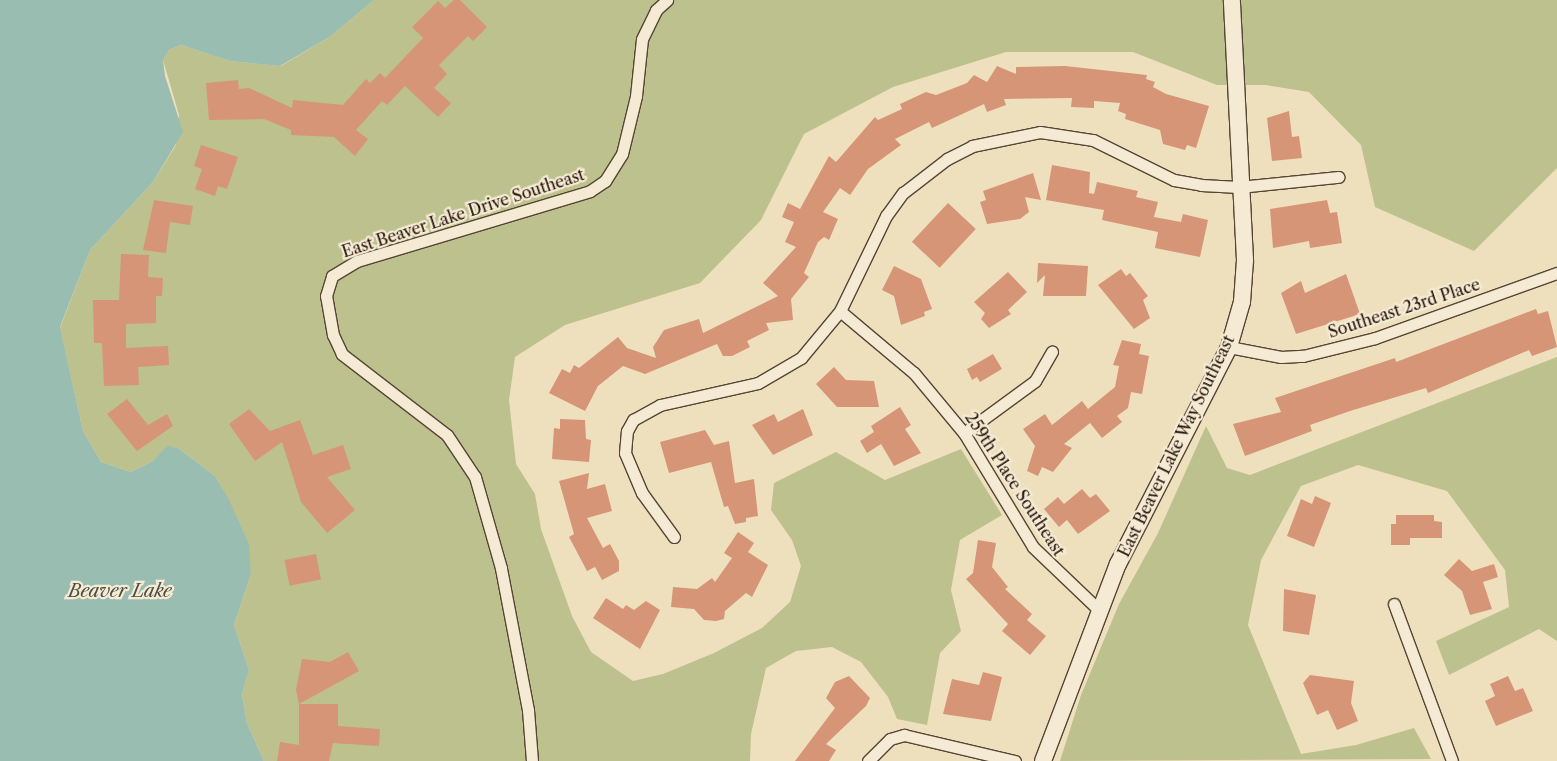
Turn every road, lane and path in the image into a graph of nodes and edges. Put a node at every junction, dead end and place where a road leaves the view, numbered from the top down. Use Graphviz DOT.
graph roads {
  1 [pos="667,0"];
  2 [pos="1232,0"];
  3 [pos="1338,177"];
  4 [pos="1239,187"];
  5 [pos="1557,273"];
  6 [pos="840,311"];
  7 [pos="1230,347"];
  8 [pos="1052,351"];
  9 [pos="964,433"];
  10 [pos="674,537"];
  11 [pos="1394,604"];
  12 [pos="1100,611"];
  13 [pos="532,761"];
  14 [pos="868,761"];
  15 [pos="1015,761"];
  16 [pos="1043,761"];
  17 [pos="1452,761"];
  1 -- 13 [label="street, East Beaver Lake Drive Southeast"];
  2 -- 4 [label="street, East Beaver Lake Way Southeast"];
  3 -- 4 [label="street"];
  4 -- 6 [label="street"];
  4 -- 7 [label="street, East Beaver Lake Way Southeast"];
  5 -- 7 [label="street, Southeast 23rd Place"];
  6 -- 9 [label="street, 259th Place Southeast"];
  6 -- 10 [label="street"];
  7 -- 12 [label="street, East Beaver Lake Way Southeast"];
  8 -- 9 [label="street"];
  9 -- 12 [label="street, 259th Place Southeast"];
  11 -- 17 [label="street"];
  12 -- 16 [label="street, East Beaver Lake Way Southeast"];
  14 -- 15 [label="street"];
}
